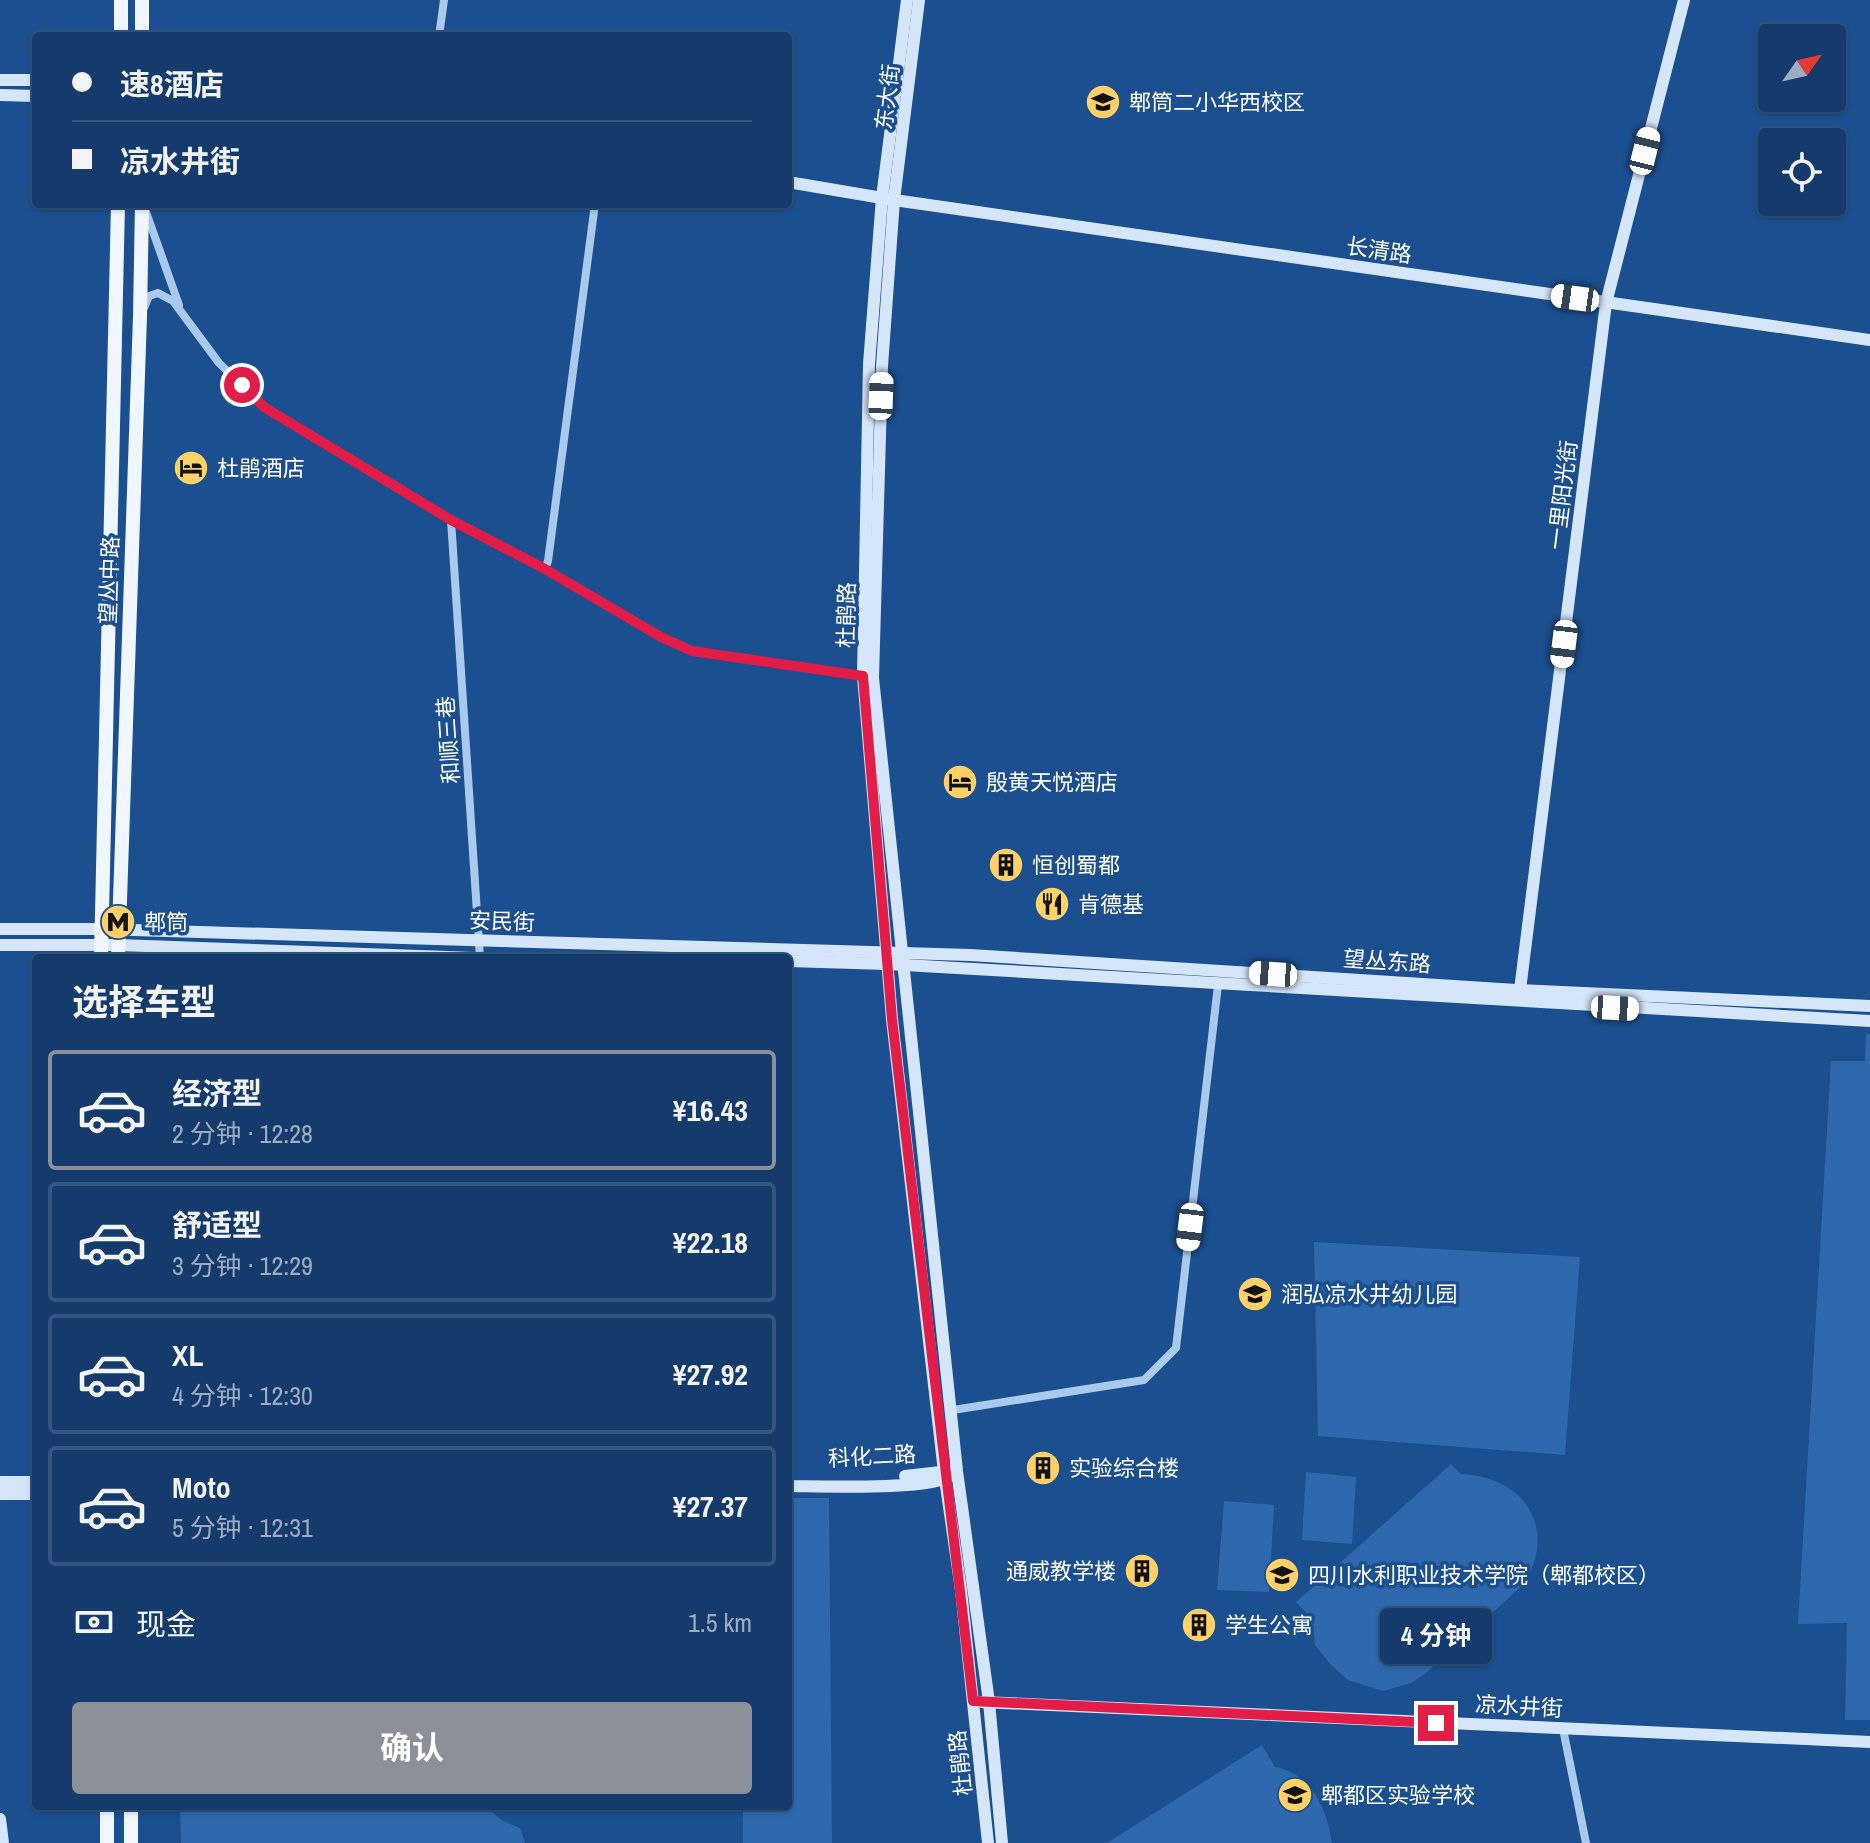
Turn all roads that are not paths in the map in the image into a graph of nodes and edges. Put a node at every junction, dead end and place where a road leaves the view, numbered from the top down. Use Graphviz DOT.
graph roads {
  1 [pos="121,0"];
  2 [pos="142,0"];
  3 [pos="444,0"];
  4 [pos="907,0"];
  5 [pos="919,0"];
  6 [pos="1684,0"];
  7 [pos="121,32"];
  8 [pos="142,32"];
  9 [pos="440,32"];
  10 [pos="0,80"];
  11 [pos="32,80"];
  12 [pos="0,95"];
  13 [pos="32,96"];
  14 [pos="792,183"];
  15 [pos="888,199"];
  16 [pos="118,208"];
  17 [pos="143,208"];
  18 [pos="144,208"];
  19 [pos="594,208"];
  20 [pos="1606,303"];
  21 [pos="140,316"];
  22 [pos="183,317"];
  23 [pos="1870,340"];
  24 [pos="451,520"];
  25 [pos="545,569"];
  26 [pos="868,677"];
  27 [pos="0,929"];
  28 [pos="479,940"];
  29 [pos="101,944"];
  30 [pos="118,944"];
  31 [pos="0,945"];
  32 [pos="348,954"];
  33 [pos="478,954"];
  34 [pos="886,958"];
  35 [pos="902,959"];
  36 [pos="792,961"];
  37 [pos="1218,985"];
  38 [pos="1520,996"];
  39 [pos="1870,1006"];
  40 [pos="1870,1021"];
  41 [pos="953,1410"];
  42 [pos="949,1474"];
  43 [pos="792,1479"];
  44 [pos="0,1482"];
  45 [pos="32,1482"];
  46 [pos="792,1486"];
  47 [pos="0,1494"];
  48 [pos="32,1494"];
  49 [pos="973,1701"];
  50 [pos="989,1702"];
  51 [pos="1563,1729"];
  52 [pos="1870,1742"];
  53 [pos="107,1810"];
  54 [pos="131,1810"];
  55 [pos="0,1819"];
  56 [pos="3,1843"];
  57 [pos="107,1843"];
  58 [pos="131,1843"];
  59 [pos="988,1843"];
  60 [pos="1002,1843"];
  61 [pos="1586,1843"];
  1 -- 7 [label="main road"];
  2 -- 8 [label="main road"];
  3 -- 9 [label="street"];
  4 -- 15 [label="main road, 东大街"];
  5 -- 15 [label="main road, 东大街"];
  6 -- 20 [label="main road, 一里阳光街"];
  10 -- 11 [label="main road"];
  12 -- 13 [label="main road"];
  14 -- 15 [label="main road, 长清路"];
  15 -- 20 [label="main road, 长清路"];
  15 -- 26 [label="main road, 杜鹃路"];
  16 -- 29 [label="main road, 望丛中路"];
  17 -- 21 [label="main road, 望丛中路"];
  18 -- 22 [label="street"];
  19 -- 25 [label="street"];
  20 -- 23 [label="main road, 长清路"];
  20 -- 38 [label="main road, 一里阳光街"];
  21 -- 22 [label="street"];
  21 -- 30 [label="main road, 望丛中路"];
  22 -- 24 [label="street"];
  24 -- 25 [label="street"];
  24 -- 28 [label="street, 和顺三巷"];
  25 -- 26 [label="street"];
  26 -- 34 [label="main road, 杜鹃路"];
  26 -- 35 [label="main road, 杜鹃路"];
  27 -- 29 [label="main road"];
  28 -- 30 [label="main road, 安民街"];
  28 -- 33 [label="street, 和顺三巷"];
  28 -- 34 [label="main road, 安民街"];
  29 -- 30 [label="main road, 安民街"];
  29 -- 31 [label="main road"];
  30 -- 32 [label="main road, 安民街"];
  34 -- 35 [label="main road, 安民街"];
  34 -- 36 [label="main road, 安民街"];
  34 -- 42 [label="main road, 杜鹃路"];
  35 -- 37 [label="main road, 望丛东路"];
  35 -- 38 [label="main road, 望丛东路"];
  35 -- 41 [label="main road, 杜鹃路"];
  37 -- 38 [label="main road, 望丛东路"];
  37 -- 41 [label="street"];
  38 -- 39 [label="main road, 望丛东路"];
  38 -- 40 [label="main road, 望丛东路"];
  41 -- 42 [label="main road, 杜鹃路"];
  42 -- 43 [label="main road, 科化二路"];
  42 -- 46 [label="main road"];
  42 -- 49 [label="main road, 杜鹃路"];
  42 -- 50 [label="main road, 杜鹃路"];
  44 -- 45 [label="main road"];
  47 -- 48 [label="main road"];
  49 -- 50 [label="main road, 凉水井街"];
  49 -- 59 [label="main road, 杜鹃路"];
  50 -- 51 [label="main road, 凉水井街"];
  50 -- 60 [label="main road, 杜鹃路"];
  51 -- 52 [label="main road, 凉水井街"];
  51 -- 61 [label="street"];
  53 -- 57 [label="main road"];
  54 -- 58 [label="main road"];
  55 -- 56 [label="main road"];
}
